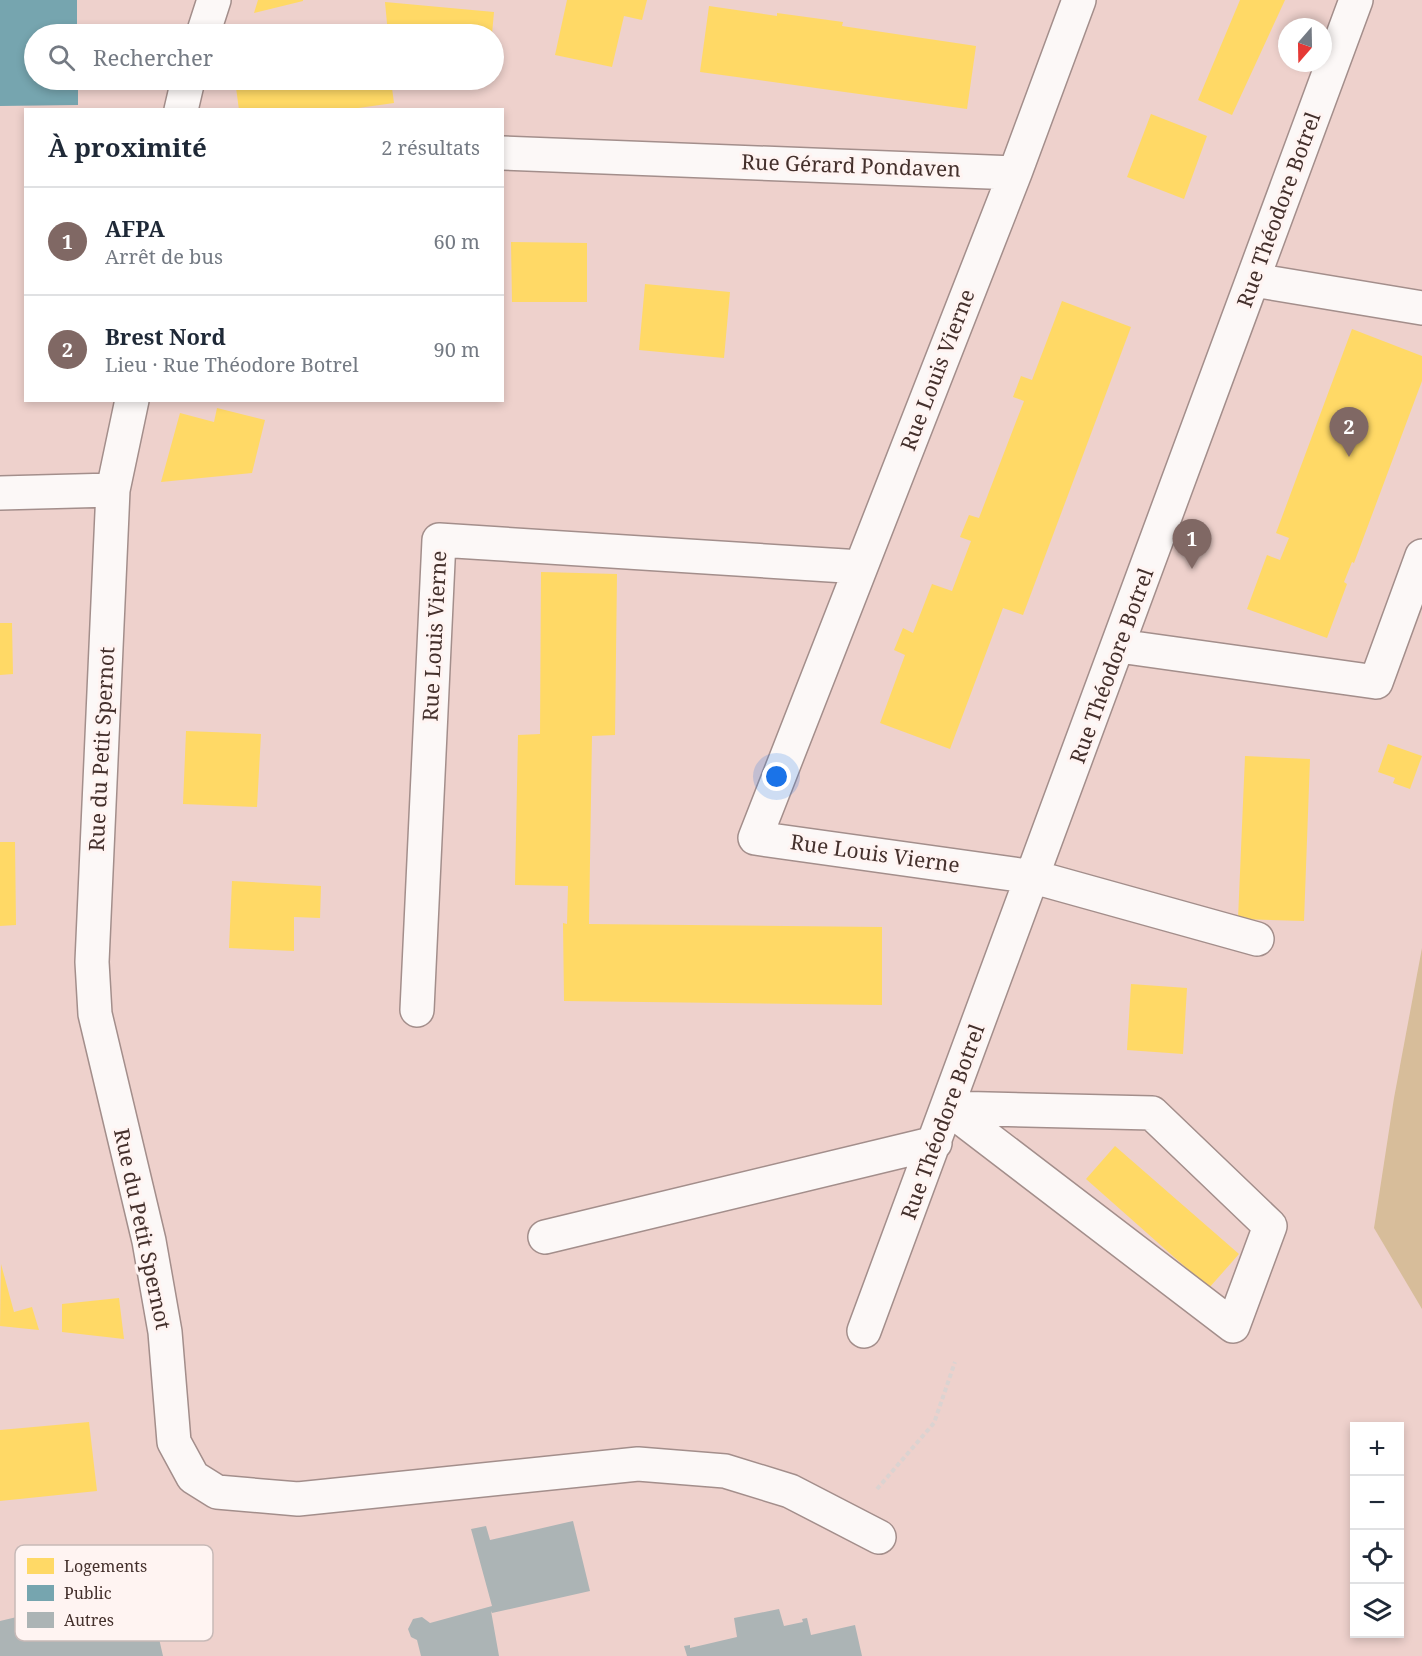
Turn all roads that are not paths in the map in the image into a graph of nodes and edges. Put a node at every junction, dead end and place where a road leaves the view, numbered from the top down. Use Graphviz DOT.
graph roads {
  1 [pos="214,0"];
  2 [pos="1079,0"];
  3 [pos="1356,0"];
  4 [pos="206,24"];
  5 [pos="186,90"];
  6 [pos="181,108"];
  7 [pos="504,153"];
  8 [pos="1015,173"];
  9 [pos="1254,280"];
  10 [pos="1422,308"];
  11 [pos="132,402"];
  12 [pos="114,490"];
  13 [pos="0,494"];
  14 [pos="1422,556"];
  15 [pos="861,567"];
  16 [pos="1119,646"];
  17 [pos="1034,877"];
  18 [pos="1257,939"];
  19 [pos="417,1010"];
  20 [pos="948,1108"];
  21 [pos="935,1143"];
  22 [pos="544,1237"];
  23 [pos="864,1331"];
  24 [pos="879,1537"];
  1 -- 4 [label="street"];
  2 -- 8 [label="street"];
  3 -- 9 [label="street, Rue Théodore Botrel"];
  5 -- 6 [label="street"];
  7 -- 8 [label="street, Rue Gérard Pondaven"];
  8 -- 15 [label="street, Rue Louis Vierne"];
  9 -- 10 [label="street"];
  9 -- 16 [label="street, Rue Théodore Botrel"];
  11 -- 12 [label="street, Rue du Petit Spernot"];
  12 -- 13 [label="street"];
  12 -- 24 [label="street, Rue du Petit Spernot"];
  14 -- 16 [label="street"];
  15 -- 17 [label="street, Rue Louis Vierne"];
  15 -- 19 [label="street, Rue Louis Vierne"];
  16 -- 17 [label="street, Rue Théodore Botrel"];
  17 -- 18 [label="street"];
  17 -- 20 [label="street, Rue Théodore Botrel"];
  20 -- 20 [label="street"];
  20 -- 21 [label="street, Rue Théodore Botrel"];
  21 -- 22 [label="street"];
  21 -- 23 [label="street, Rue Théodore Botrel"];
}
